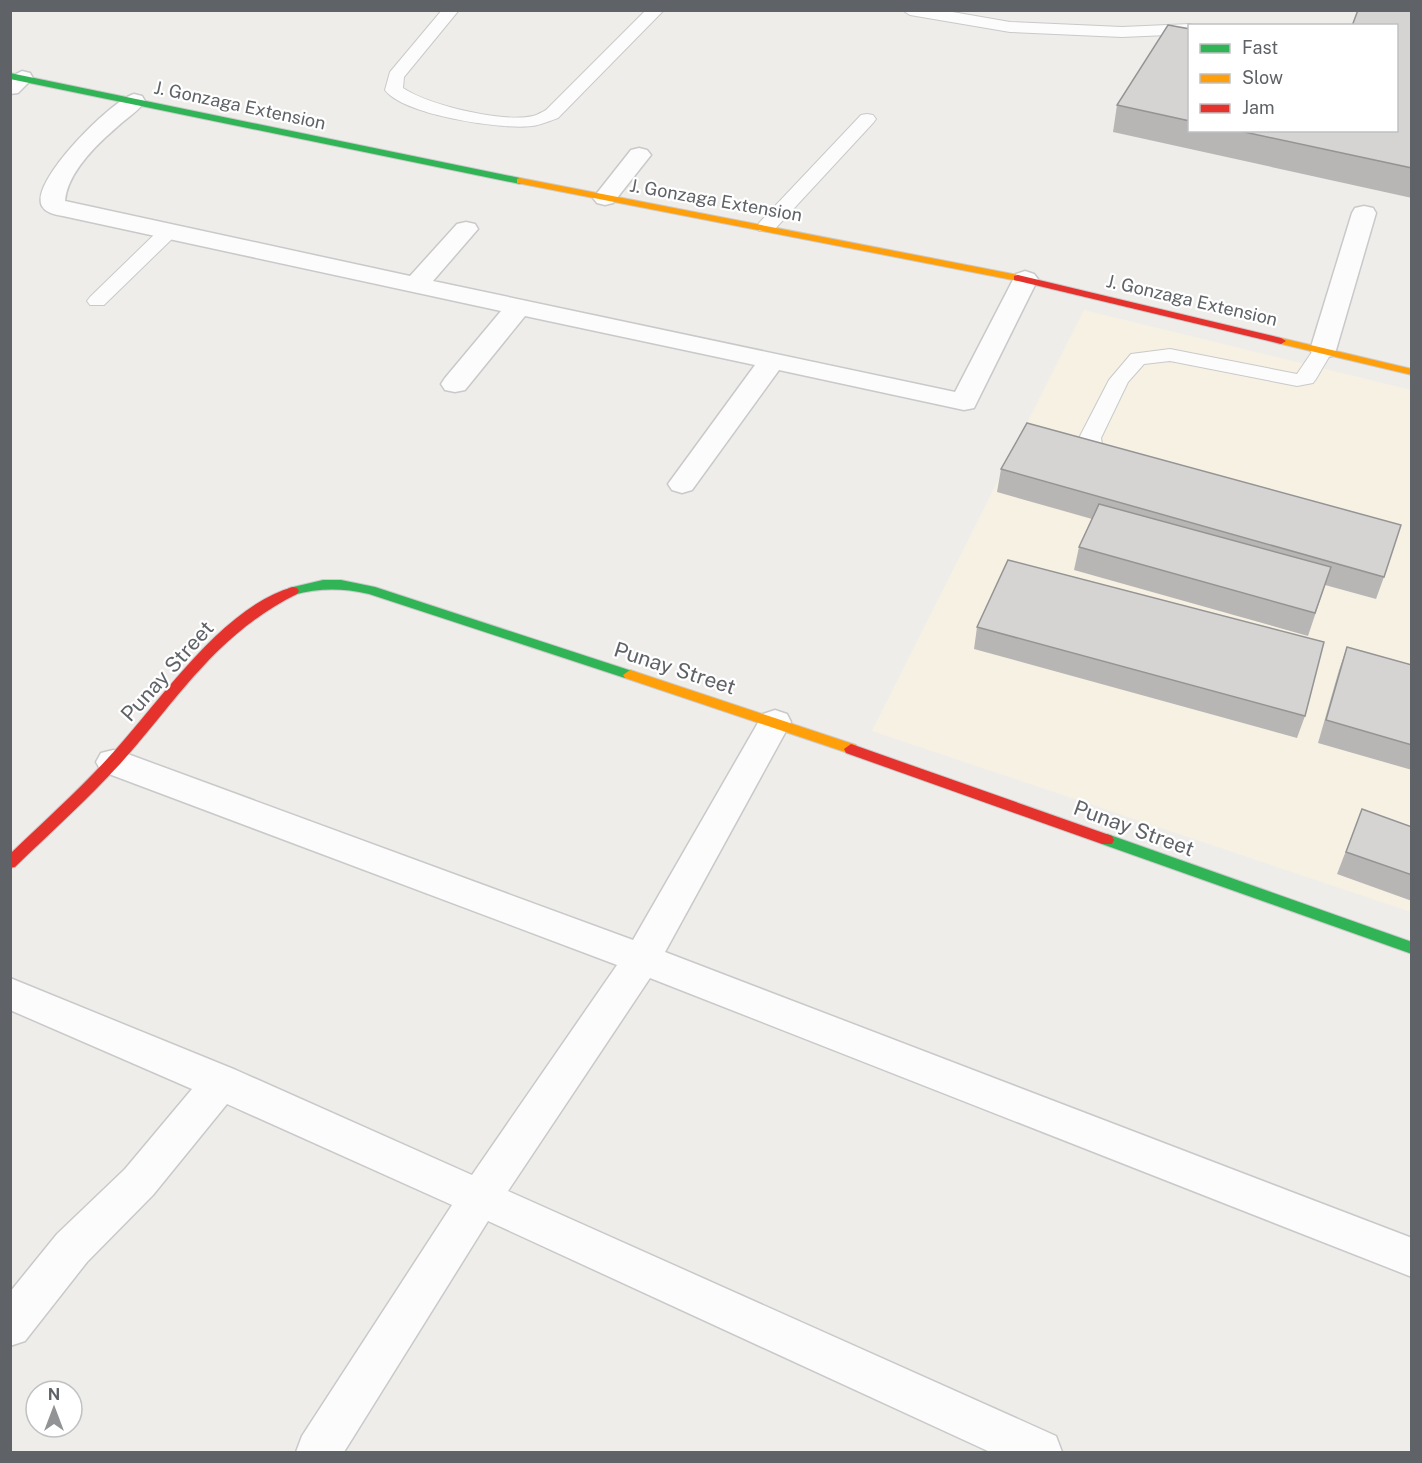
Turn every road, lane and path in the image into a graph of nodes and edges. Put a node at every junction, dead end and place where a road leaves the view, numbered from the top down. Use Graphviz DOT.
graph roads {
  1 [pos="451,10"];
  2 [pos="656,10"];
  3 [pos="910,10"];
  4 [pos="1188,29"];
  5 [pos="14,81"];
  6 [pos="134,101"];
  7 [pos="867,119"];
  8 [pos="639,155"];
  9 [pos="605,198"];
  10 [pos="1364,213"];
  11 [pos="766,227"];
  12 [pos="466,229"];
  13 [pos="168,232"];
  14 [pos="1025,279"];
  15 [pos="414,286"];
  16 [pos="97,300"];
  17 [pos="518,307"];
  18 [pos="1323,350"];
  19 [pos="771,362"];
  20 [pos="1412,372"];
  21 [pos="455,384"];
  22 [pos="1138,462"];
  23 [pos="682,484"];
  24 [pos="775,722"];
  25 [pos="113,762"];
  26 [pos="10,863"];
  27 [pos="1412,948"];
  28 [pos="642,959"];
  29 [pos="10,993"];
  30 [pos="222,1082"];
  31 [pos="481,1196"];
  32 [pos="1412,1258"];
  33 [pos="10,1326"];
  34 [pos="318,1452"];
  35 [pos="1040,1452"];
  1 -- 2 [label="lane"];
  3 -- 4 [label="lane"];
  5 -- 6 [label="street, J. Gonzaga Extension"];
  6 -- 9 [label="street, J. Gonzaga Extension"];
  6 -- 13 [label="street"];
  7 -- 11 [label="lane"];
  8 -- 9 [label="street"];
  9 -- 11 [label="street, J. Gonzaga Extension"];
  10 -- 18 [label="street"];
  11 -- 14 [label="street, J. Gonzaga Extension"];
  12 -- 15 [label="street"];
  13 -- 15 [label="street"];
  13 -- 16 [label="lane"];
  14 -- 18 [label="street, J. Gonzaga Extension"];
  14 -- 19 [label="street"];
  15 -- 17 [label="street"];
  17 -- 19 [label="street"];
  17 -- 21 [label="street"];
  18 -- 20 [label="street, J. Gonzaga Extension"];
  18 -- 22 [label="lane"];
  19 -- 23 [label="street"];
  24 -- 25 [label="street, Punay Street"];
  24 -- 27 [label="street, Punay Street"];
  24 -- 28 [label="street"];
  25 -- 26 [label="street, Punay Street"];
  25 -- 28 [label="street"];
  28 -- 31 [label="street"];
  28 -- 32 [label="street"];
  29 -- 30 [label="street"];
  30 -- 31 [label="street"];
  30 -- 33 [label="street"];
  31 -- 34 [label="street"];
  31 -- 35 [label="street"];
}
